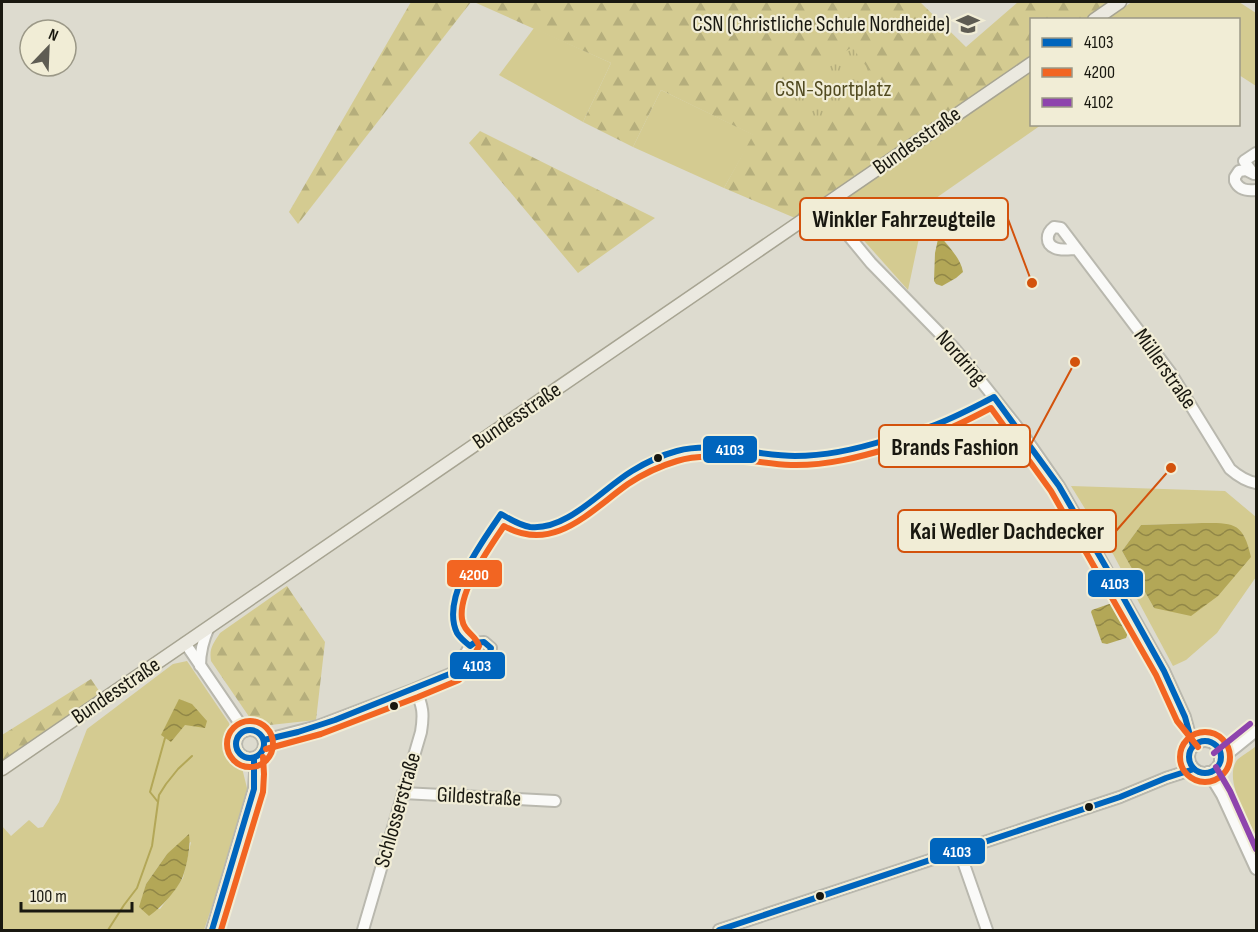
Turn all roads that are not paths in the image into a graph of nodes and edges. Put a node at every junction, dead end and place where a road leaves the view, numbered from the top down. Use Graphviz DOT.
graph roads {
  1 [pos="1120,2"];
  2 [pos="1097,18"];
  3 [pos="1030,64"];
  4 [pos="1257,153"];
  5 [pos="1255,176"];
  6 [pos="1257,190"];
  7 [pos="828,203"];
  8 [pos="802,220"];
  9 [pos="844,230"];
  10 [pos="1077,249"];
  11 [pos="1257,483"];
  12 [pos="209,627"];
  13 [pos="185,644"];
  14 [pos="200,666"];
  15 [pos="455,672"];
  16 [pos="415,689"];
  17 [pos="1185,717"];
  18 [pos="245,731"];
  19 [pos="1257,731"];
  20 [pos="264,740"];
  21 [pos="1205,741"];
  22 [pos="1193,746"];
  23 [pos="254,758"];
  24 [pos="1216,762"];
  25 [pos="1192,764"];
  26 [pos="2,769"];
  27 [pos="403,793"];
  28 [pos="555,801"];
  29 [pos="959,850"];
  30 [pos="1257,869"];
  31 [pos="212,930"];
  32 [pos="363,930"];
  33 [pos="718,930"];
  34 [pos="987,930"];
  1 -- 2 [label="main road"];
  3 -- 7 [label="main road, Bundesstraße"];
  4 -- 5 [label="street"];
  5 -- 6 [label="street"];
  7 -- 8 [label="main road, Bundesstraße"];
  7 -- 9 [label="street, Nordring"];
  8 -- 9 [label="street"];
  8 -- 12 [label="main road, Bundesstraße"];
  9 -- 17 [label="street, Nordring"];
  10 -- 11 [label="street, Müllerstraße"];
  12 -- 13 [label="main road, Bundesstraße"];
  12 -- 14 [label="street"];
  13 -- 14 [label="street"];
  13 -- 26 [label="main road, Bundesstraße"];
  14 -- 18 [label="street"];
  15 -- 16 [label="street"];
  16 -- 20 [label="street"];
  16 -- 27 [label="street, Schlosserstraße"];
  17 -- 21 [label="street, Nordring"];
  17 -- 22 [label="street, Nordring"];
  18 -- 20 [label="street"];
  18 -- 23 [label="street"];
  19 -- 24 [label="street"];
  20 -- 23 [label="street"];
  21 -- 22 [label="street"];
  21 -- 24 [label="street, Nordring"];
  22 -- 25 [label="street"];
  23 -- 31 [label="street"];
  24 -- 25 [label="street"];
  24 -- 30 [label="street"];
  25 -- 29 [label="street"];
  27 -- 28 [label="street, Gildestraße"];
  27 -- 32 [label="street, Schlosserstraße"];
  29 -- 33 [label="street"];
  29 -- 34 [label="street"];
}
